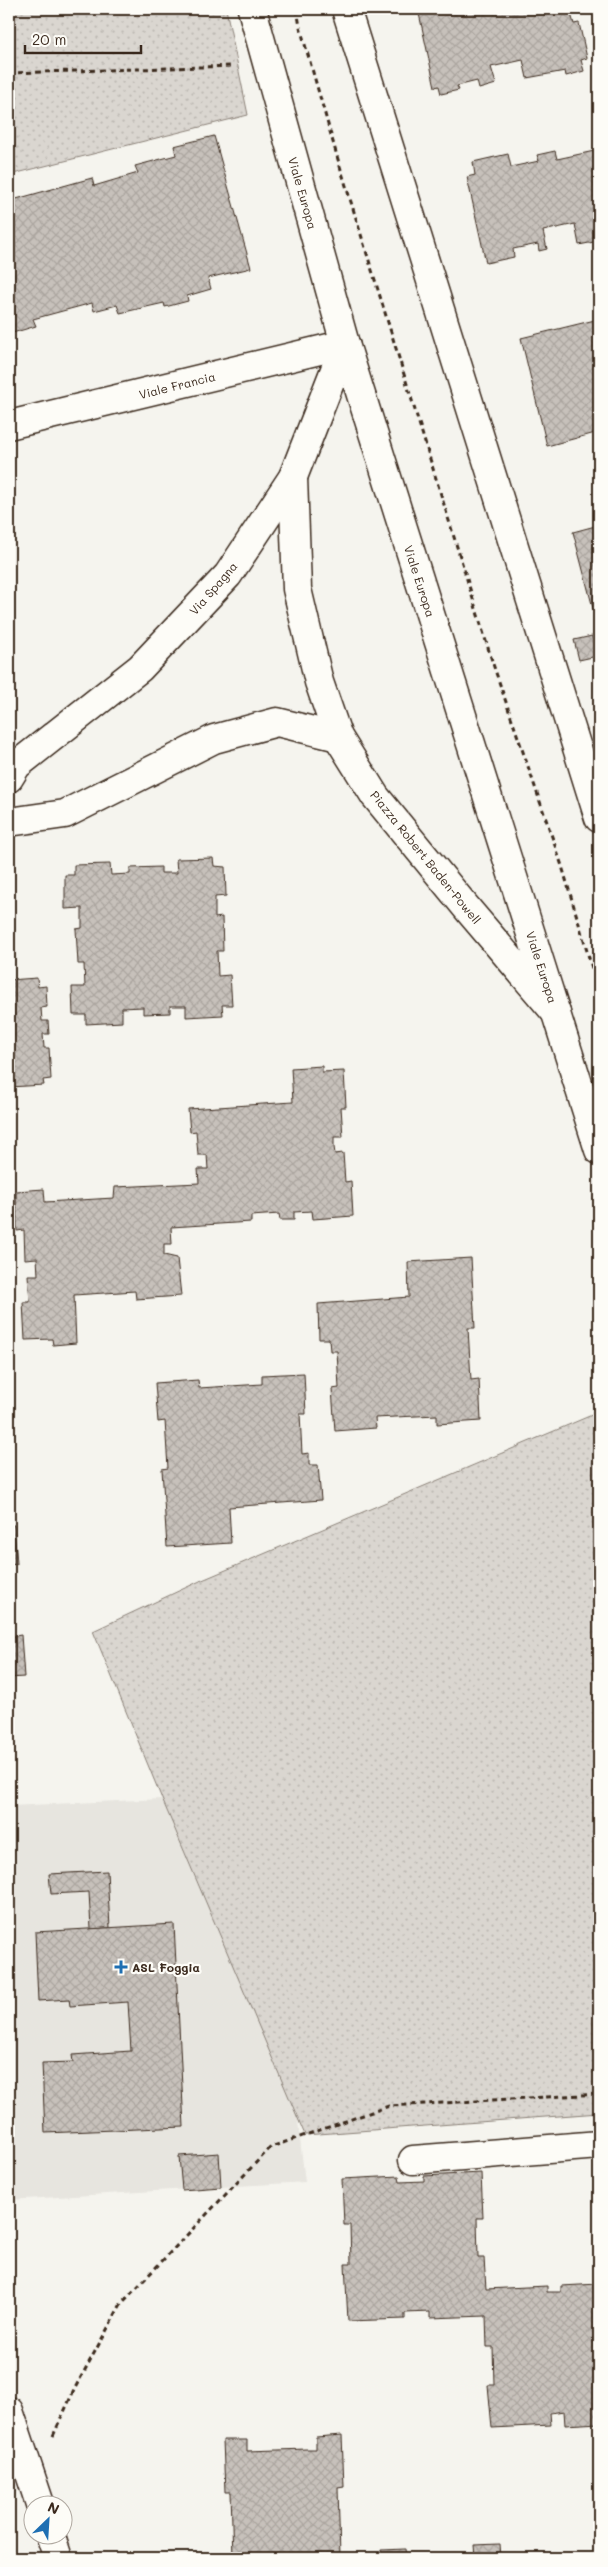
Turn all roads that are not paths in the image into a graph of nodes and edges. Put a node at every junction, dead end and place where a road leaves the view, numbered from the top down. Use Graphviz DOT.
graph roads {
  1 [pos="252,9"];
  2 [pos="346,9"];
  3 [pos="345,344"];
  4 [pos="9,425"];
  5 [pos="293,477"];
  6 [pos="338,737"];
  7 [pos="9,778"];
  8 [pos="599,818"];
  9 [pos="9,822"];
  10 [pos="556,1013"];
  11 [pos="599,1150"];
  12 [pos="599,2145"];
  13 [pos="413,2160"];
  14 [pos="9,2411"];
  15 [pos="36,2493"];
  16 [pos="53,2544"];
  17 [pos="58,2558"];
  1 -- 3 [label="street, Viale Europa"];
  2 -- 8 [label="street"];
  3 -- 4 [label="street, Viale Francia"];
  3 -- 5 [label="street, Via Spagna"];
  3 -- 10 [label="street, Viale Europa"];
  5 -- 6 [label="street, Piazza Robert Baden-Powell"];
  5 -- 7 [label="street, Via Spagna"];
  6 -- 9 [label="street"];
  6 -- 10 [label="street, Piazza Robert Baden-Powell"];
  10 -- 11 [label="street, Viale Europa"];
  12 -- 13 [label="street"];
  14 -- 15 [label="street"];
  16 -- 17 [label="street"];
}
